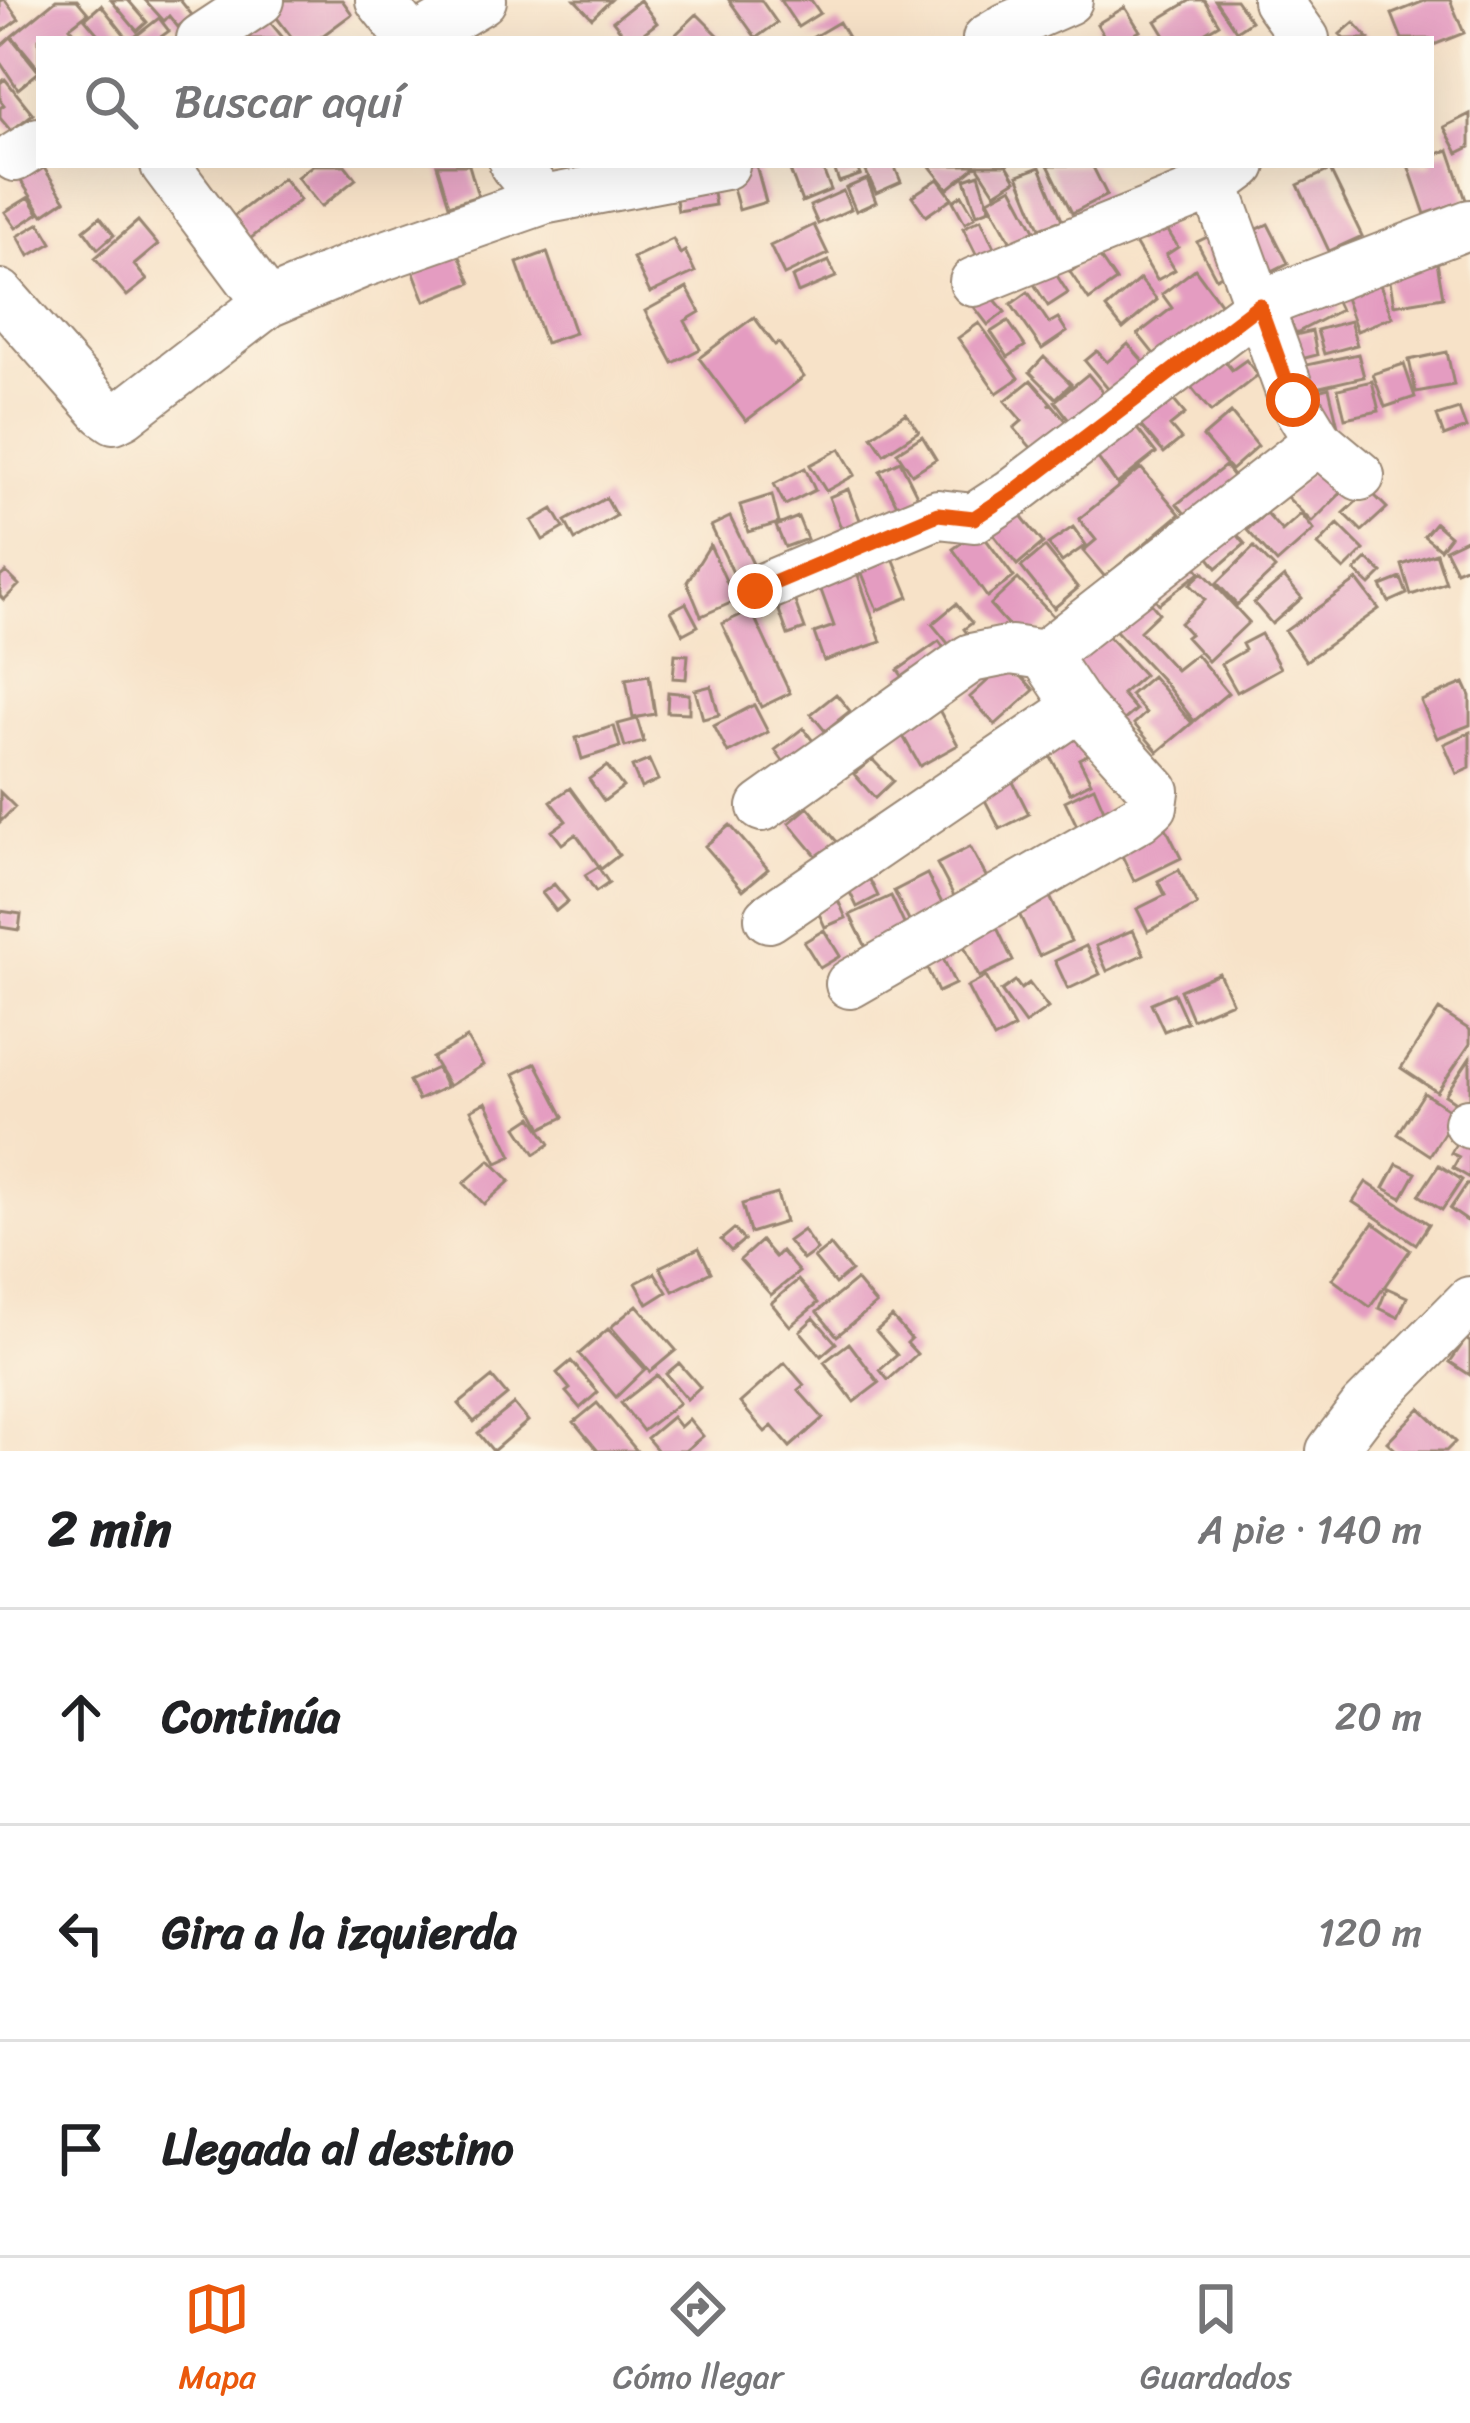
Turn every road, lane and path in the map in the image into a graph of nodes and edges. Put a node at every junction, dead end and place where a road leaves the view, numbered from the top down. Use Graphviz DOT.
graph roads {
  1 [pos="260,0"];
  2 [pos="380,0"];
  3 [pos="482,0"];
  4 [pos="1068,0"];
  5 [pos="1277,0"];
  6 [pos="206,36"];
  7 [pos="410,36"];
  8 [pos="418,36"];
  9 [pos="992,36"];
  10 [pos="1303,36"];
  11 [pos="167,168"];
  12 [pos="692,168"];
  13 [pos="1228,175"];
  14 [pos="528,183"];
  15 [pos="1470,224"];
  16 [pos="974,282"];
  17 [pos="0,294"];
  18 [pos="268,303"];
  19 [pos="1259,305"];
  20 [pos="1318,441"];
  21 [pos="1360,476"];
  22 [pos="755,591"];
  23 [pos="1044,655"];
  24 [pos="1079,707"];
  25 [pos="762,807"];
  26 [pos="769,918"];
  27 [pos="850,984"];
  28 [pos="1470,1301"];
  29 [pos="1331,1451"];
  1 -- 6 [label="street"];
  2 -- 7 [label="street"];
  3 -- 8 [label="street"];
  4 -- 9 [label="street"];
  5 -- 10 [label="street"];
  11 -- 18 [label="street"];
  12 -- 14 [label="street"];
  13 -- 16 [label="street"];
  13 -- 19 [label="street"];
  14 -- 18 [label="street"];
  15 -- 19 [label="street"];
  17 -- 18 [label="street"];
  19 -- 20 [label="street"];
  19 -- 22 [label="street"];
  20 -- 21 [label="street"];
  20 -- 23 [label="street"];
  23 -- 24 [label="street"];
  23 -- 25 [label="street"];
  24 -- 26 [label="street"];
  24 -- 27 [label="street"];
  28 -- 29 [label="street"];
}
